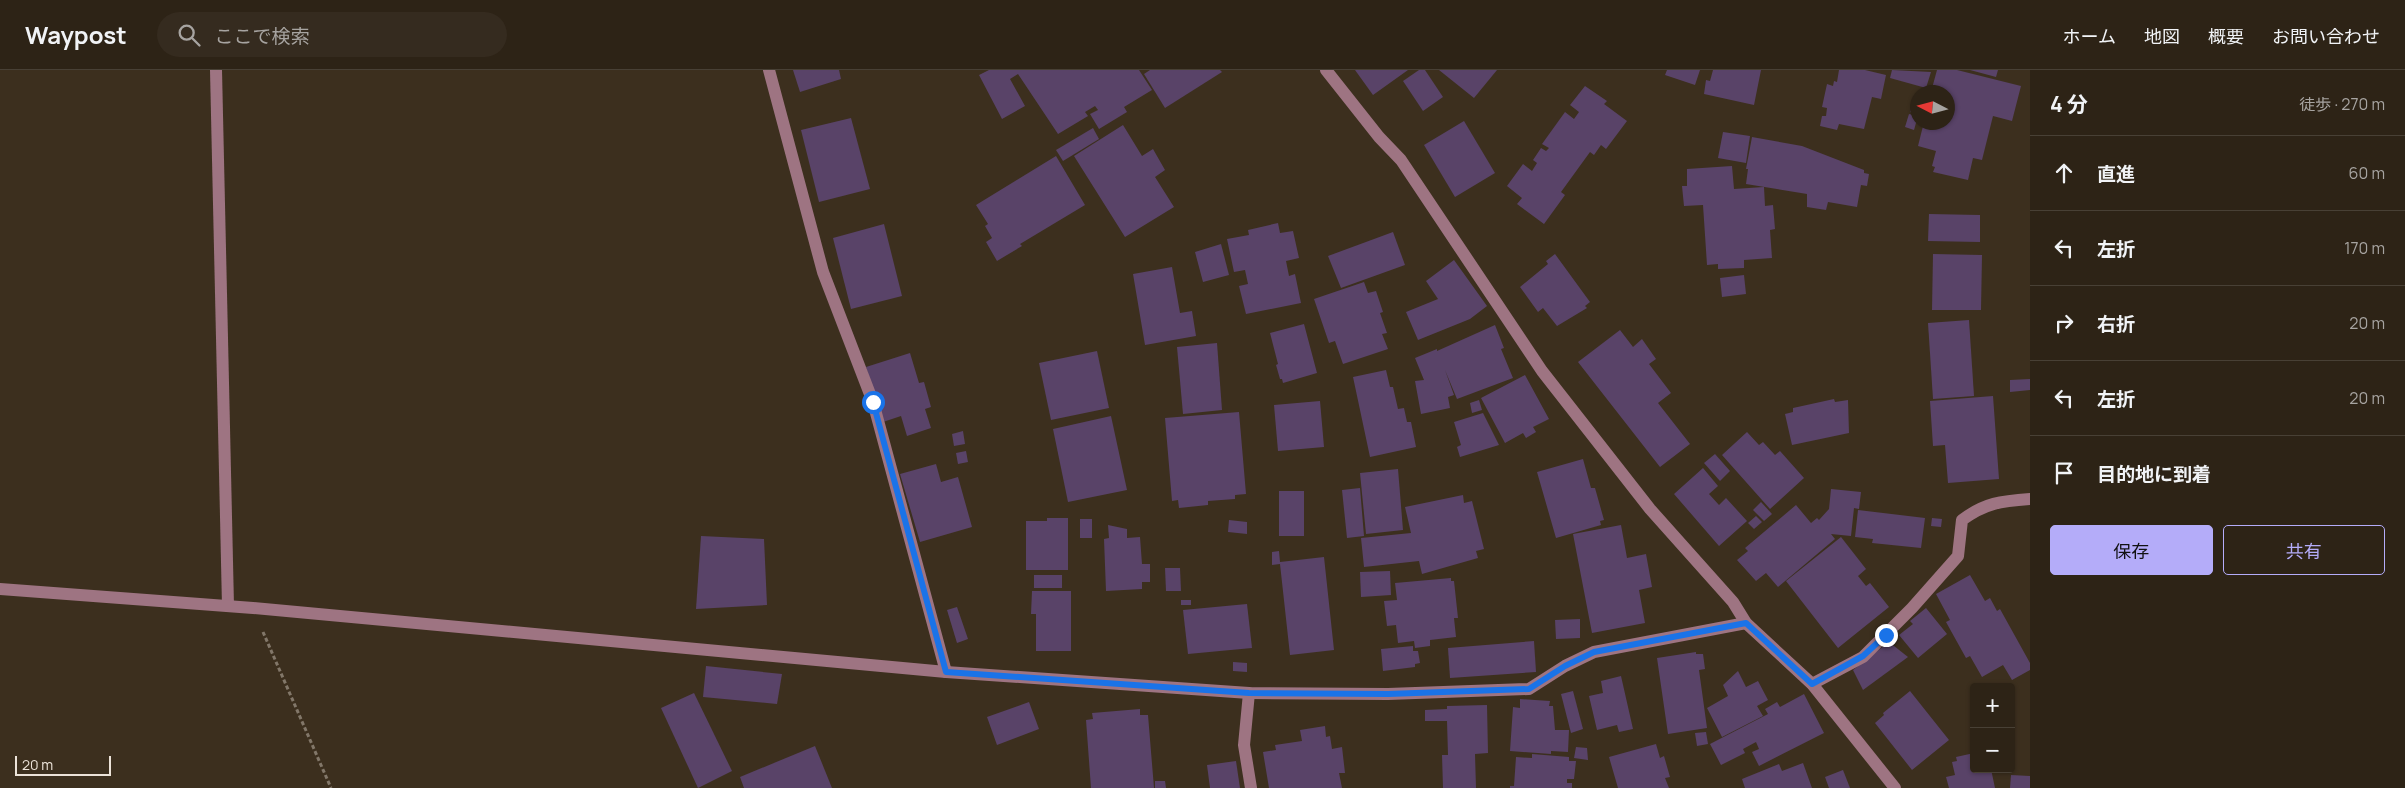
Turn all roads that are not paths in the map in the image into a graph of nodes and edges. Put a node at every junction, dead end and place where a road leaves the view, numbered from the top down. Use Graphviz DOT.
graph roads {
  1 [pos="216,70"];
  2 [pos="768,70"];
  3 [pos="1326,70"];
  4 [pos="2030,499"];
  5 [pos="0,589"];
  6 [pos="228,606"];
  7 [pos="1746,623"];
  8 [pos="946,672"];
  9 [pos="1812,684"];
  10 [pos="1249,693"];
  11 [pos="1251,788"];
  12 [pos="1895,788"];
  1 -- 6 [label="street"];
  2 -- 8 [label="street"];
  3 -- 7 [label="street"];
  4 -- 9 [label="street"];
  5 -- 6 [label="street"];
  6 -- 8 [label="street"];
  7 -- 9 [label="street"];
  7 -- 10 [label="street"];
  8 -- 10 [label="street"];
  9 -- 12 [label="street"];
  10 -- 11 [label="street"];
}
